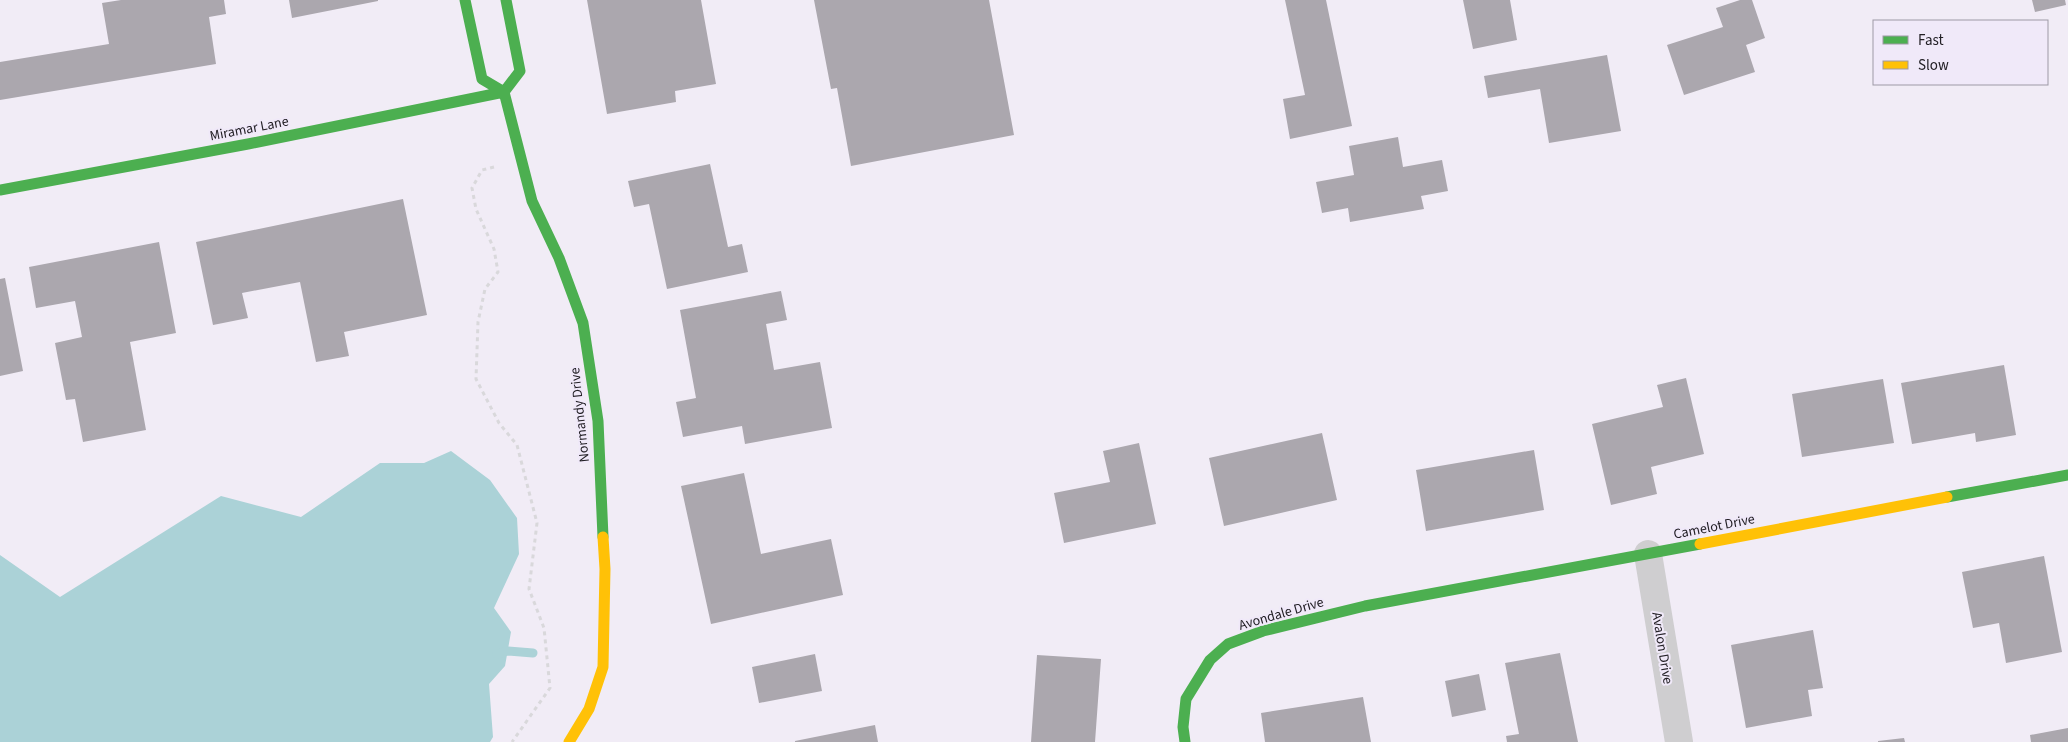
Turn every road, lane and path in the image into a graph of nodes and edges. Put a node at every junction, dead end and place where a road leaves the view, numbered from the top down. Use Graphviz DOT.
graph roads {
  1 [pos="465,0"];
  2 [pos="506,0"];
  3 [pos="504,92"];
  4 [pos="521,158"];
  5 [pos="0,190"];
  6 [pos="2068,475"];
  7 [pos="1648,554"];
  8 [pos="1365,606"];
  9 [pos="512,742"];
  10 [pos="568,742"];
  11 [pos="1185,742"];
  12 [pos="1679,742"];
  1 -- 3 [label="street"];
  2 -- 3 [label="street"];
  3 -- 4 [label="street, Normandy Drive"];
  3 -- 5 [label="street, Miramar Lane"];
  4 -- 9 [label="path"];
  4 -- 10 [label="street, Normandy Drive"];
  6 -- 7 [label="street, Camelot Drive"];
  7 -- 8 [label="street, Camelot Drive"];
  7 -- 12 [label="street, Avalon Drive"];
  8 -- 11 [label="street, Avondale Drive"];
}
